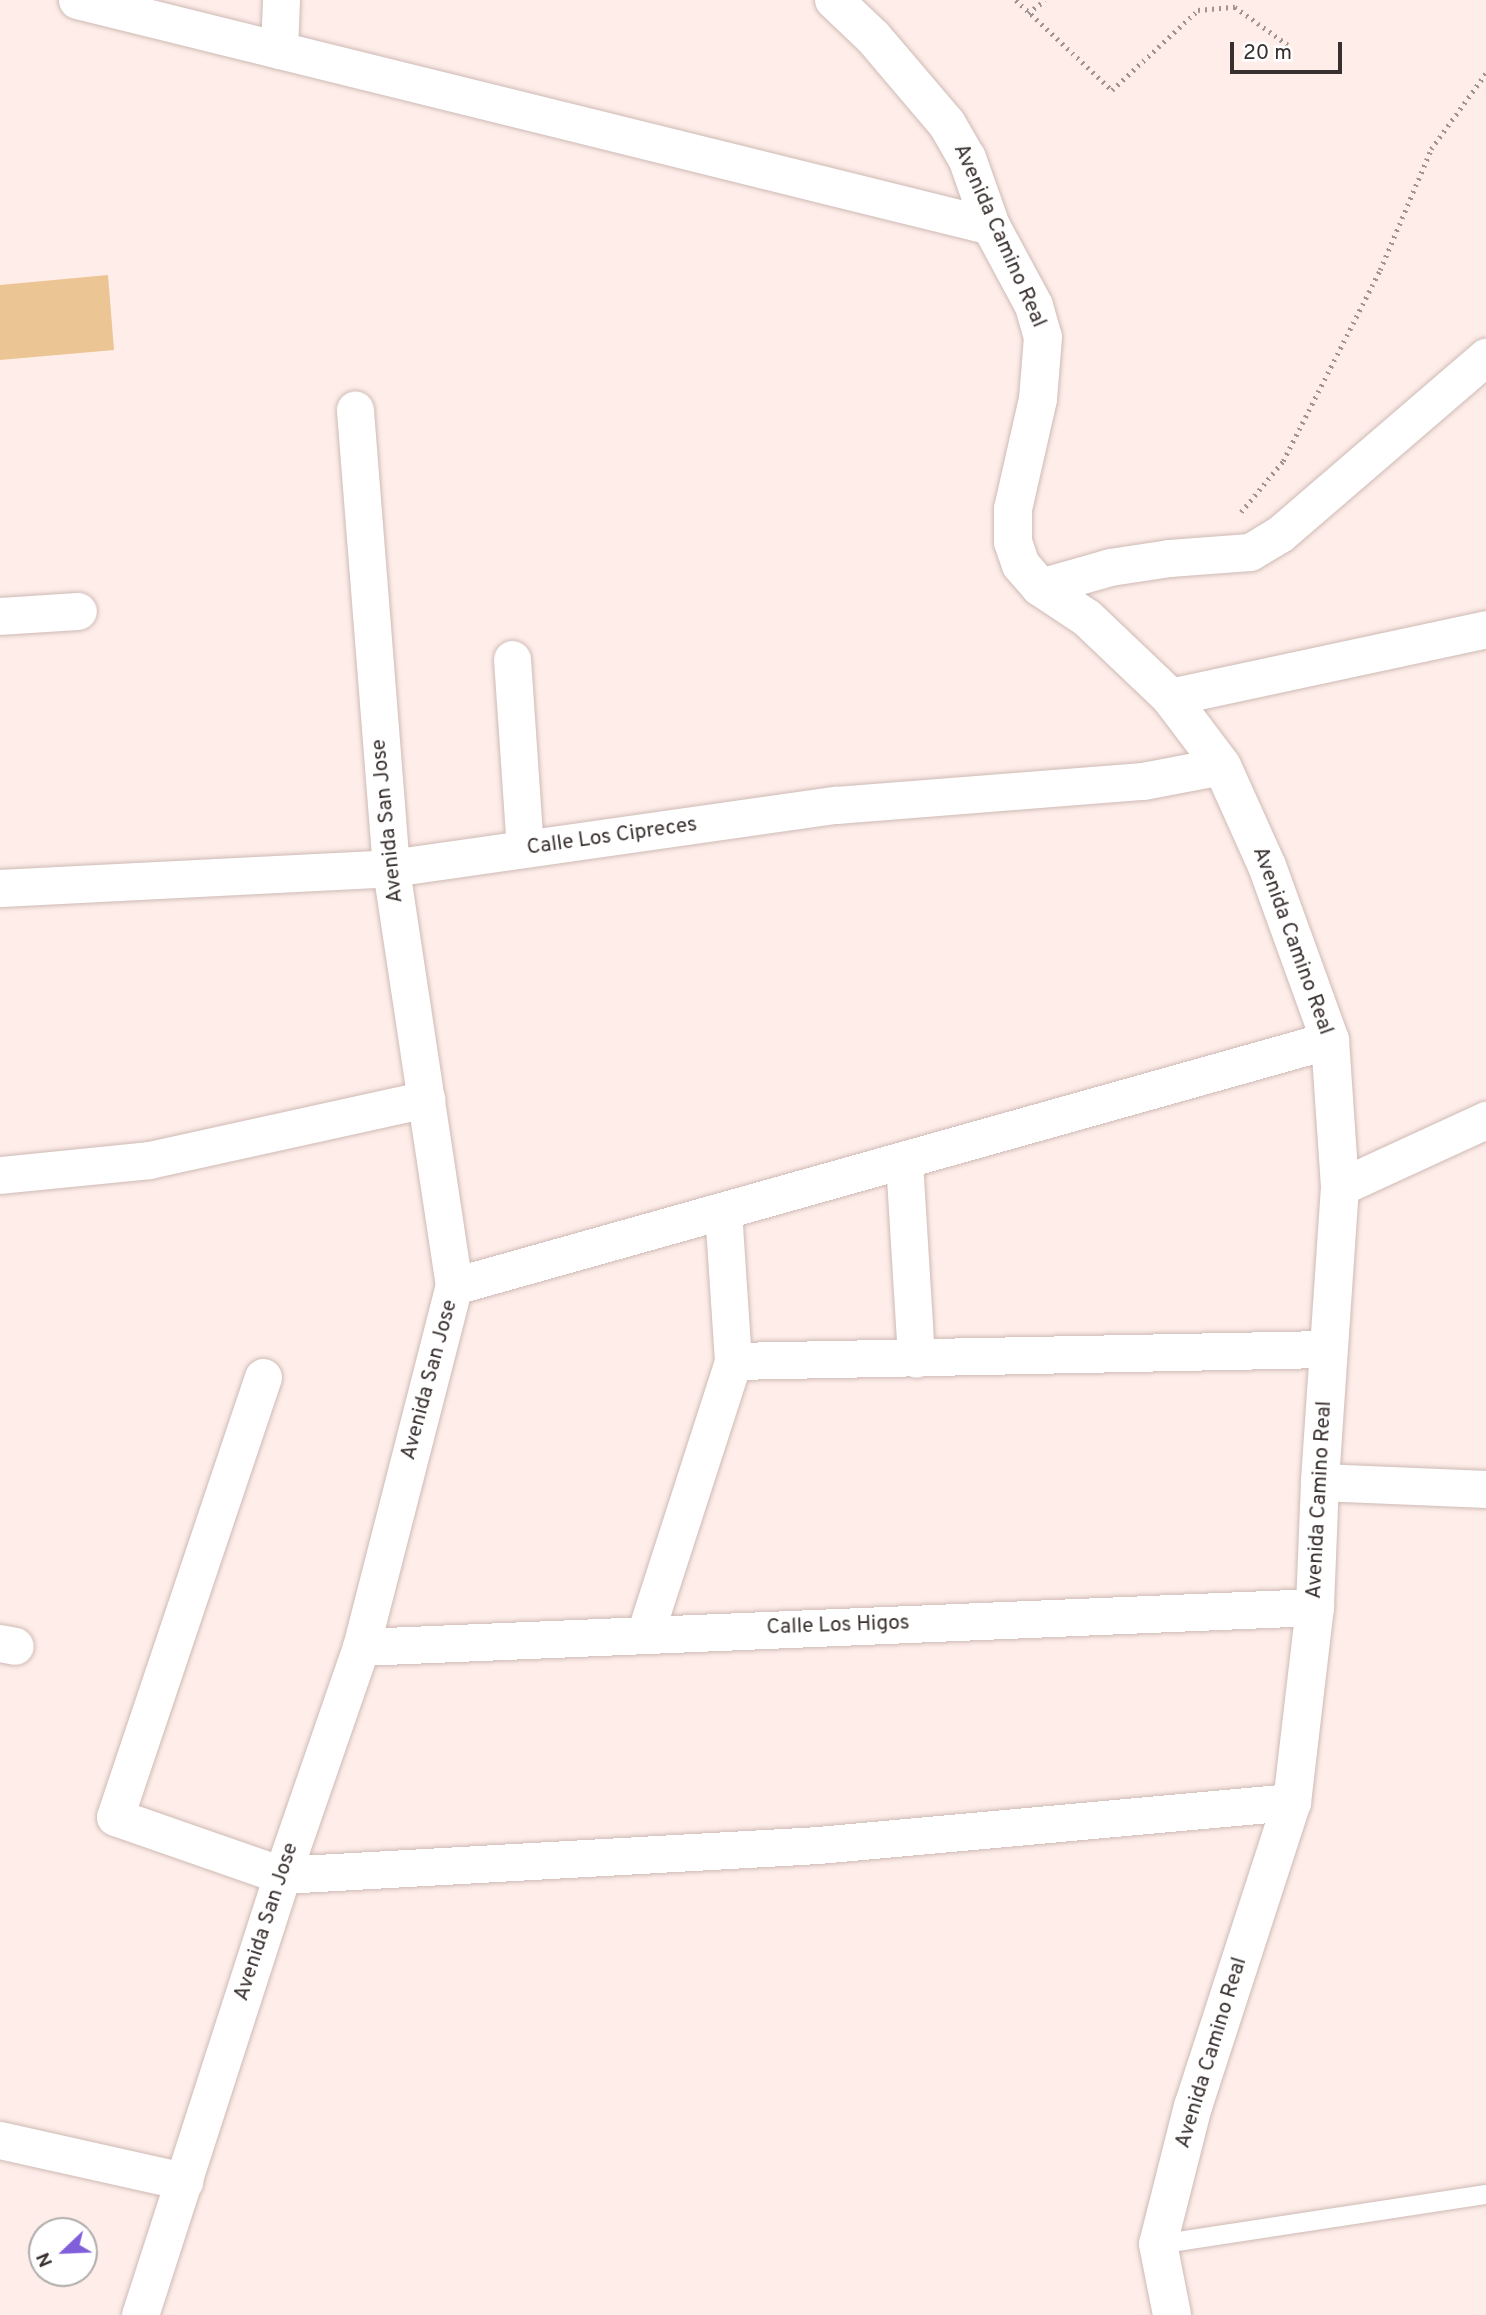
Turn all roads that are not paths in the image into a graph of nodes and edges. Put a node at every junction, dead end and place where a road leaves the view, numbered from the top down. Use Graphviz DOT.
graph roads {
  1 [pos="77,0"];
  2 [pos="281,0"];
  3 [pos="834,0"];
  4 [pos="279,50"];
  5 [pos="991,226"];
  6 [pos="1486,357"];
  7 [pos="355,409"];
  8 [pos="1040,587"];
  9 [pos="78,611"];
  10 [pos="0,616"];
  11 [pos="1486,629"];
  12 [pos="512,659"];
  13 [pos="1170,697"];
  14 [pos="1222,766"];
  15 [pos="525,849"];
  16 [pos="391,868"];
  17 [pos="0,888"];
  18 [pos="1330,1040"];
  19 [pos="426,1100"];
  20 [pos="1486,1120"];
  21 [pos="904,1161"];
  22 [pos="0,1175"];
  23 [pos="1340,1187"];
  24 [pos="723,1211"];
  25 [pos="454,1286"];
  26 [pos="1328,1349"];
  27 [pos="916,1359"];
  28 [pos="733,1361"];
  29 [pos="263,1377"];
  30 [pos="1320,1482"];
  31 [pos="1486,1489"];
  32 [pos="1315,1607"];
  33 [pos="645,1634"];
  34 [pos="360,1647"];
  35 [pos="1293,1802"];
  36 [pos="282,1875"];
  37 [pos="0,2140"];
  38 [pos="184,2181"];
  39 [pos="1486,2194"];
  40 [pos="1158,2244"];
  41 [pos="140,2315"];
  42 [pos="1172,2315"];
  1 -- 4 [label="street"];
  2 -- 4 [label="street"];
  3 -- 5 [label="street, Avenida Camino Real"];
  4 -- 5 [label="street"];
  5 -- 8 [label="street, Avenida Camino Real"];
  6 -- 8 [label="street"];
  7 -- 16 [label="street, Avenida San Jose"];
  8 -- 13 [label="street, Avenida Camino Real"];
  9 -- 10 [label="street"];
  11 -- 13 [label="street"];
  12 -- 15 [label="street"];
  13 -- 14 [label="street, Avenida Camino Real"];
  14 -- 15 [label="street, Calle Los Cipreces"];
  14 -- 18 [label="street, Avenida Camino Real"];
  15 -- 16 [label="street, Calle Los Cipreces"];
  16 -- 17 [label="street, Calle Los Cipreces"];
  16 -- 19 [label="street, Avenida San Jose"];
  18 -- 21 [label="street"];
  18 -- 23 [label="street, Avenida Camino Real"];
  19 -- 22 [label="street"];
  19 -- 25 [label="street, Avenida San Jose"];
  20 -- 23 [label="street"];
  21 -- 24 [label="street"];
  21 -- 27 [label="street"];
  23 -- 26 [label="street, Avenida Camino Real"];
  24 -- 25 [label="street"];
  24 -- 28 [label="street"];
  25 -- 34 [label="street, Avenida San Jose"];
  26 -- 27 [label="street"];
  26 -- 30 [label="street, Avenida Camino Real"];
  27 -- 28 [label="street"];
  28 -- 33 [label="street"];
  29 -- 36 [label="street"];
  30 -- 31 [label="street"];
  30 -- 32 [label="street, Avenida Camino Real"];
  32 -- 33 [label="street, Calle Los Higos"];
  32 -- 35 [label="street, Avenida Camino Real"];
  33 -- 34 [label="street, Calle Los Higos"];
  34 -- 36 [label="street, Avenida San Jose"];
  35 -- 36 [label="street"];
  35 -- 40 [label="street, Avenida Camino Real"];
  36 -- 38 [label="street, Avenida San Jose"];
  37 -- 38 [label="street"];
  38 -- 41 [label="street, Avenida San Jose"];
  39 -- 40 [label="lane"];
  40 -- 42 [label="street, Avenida Camino Real"];
}
